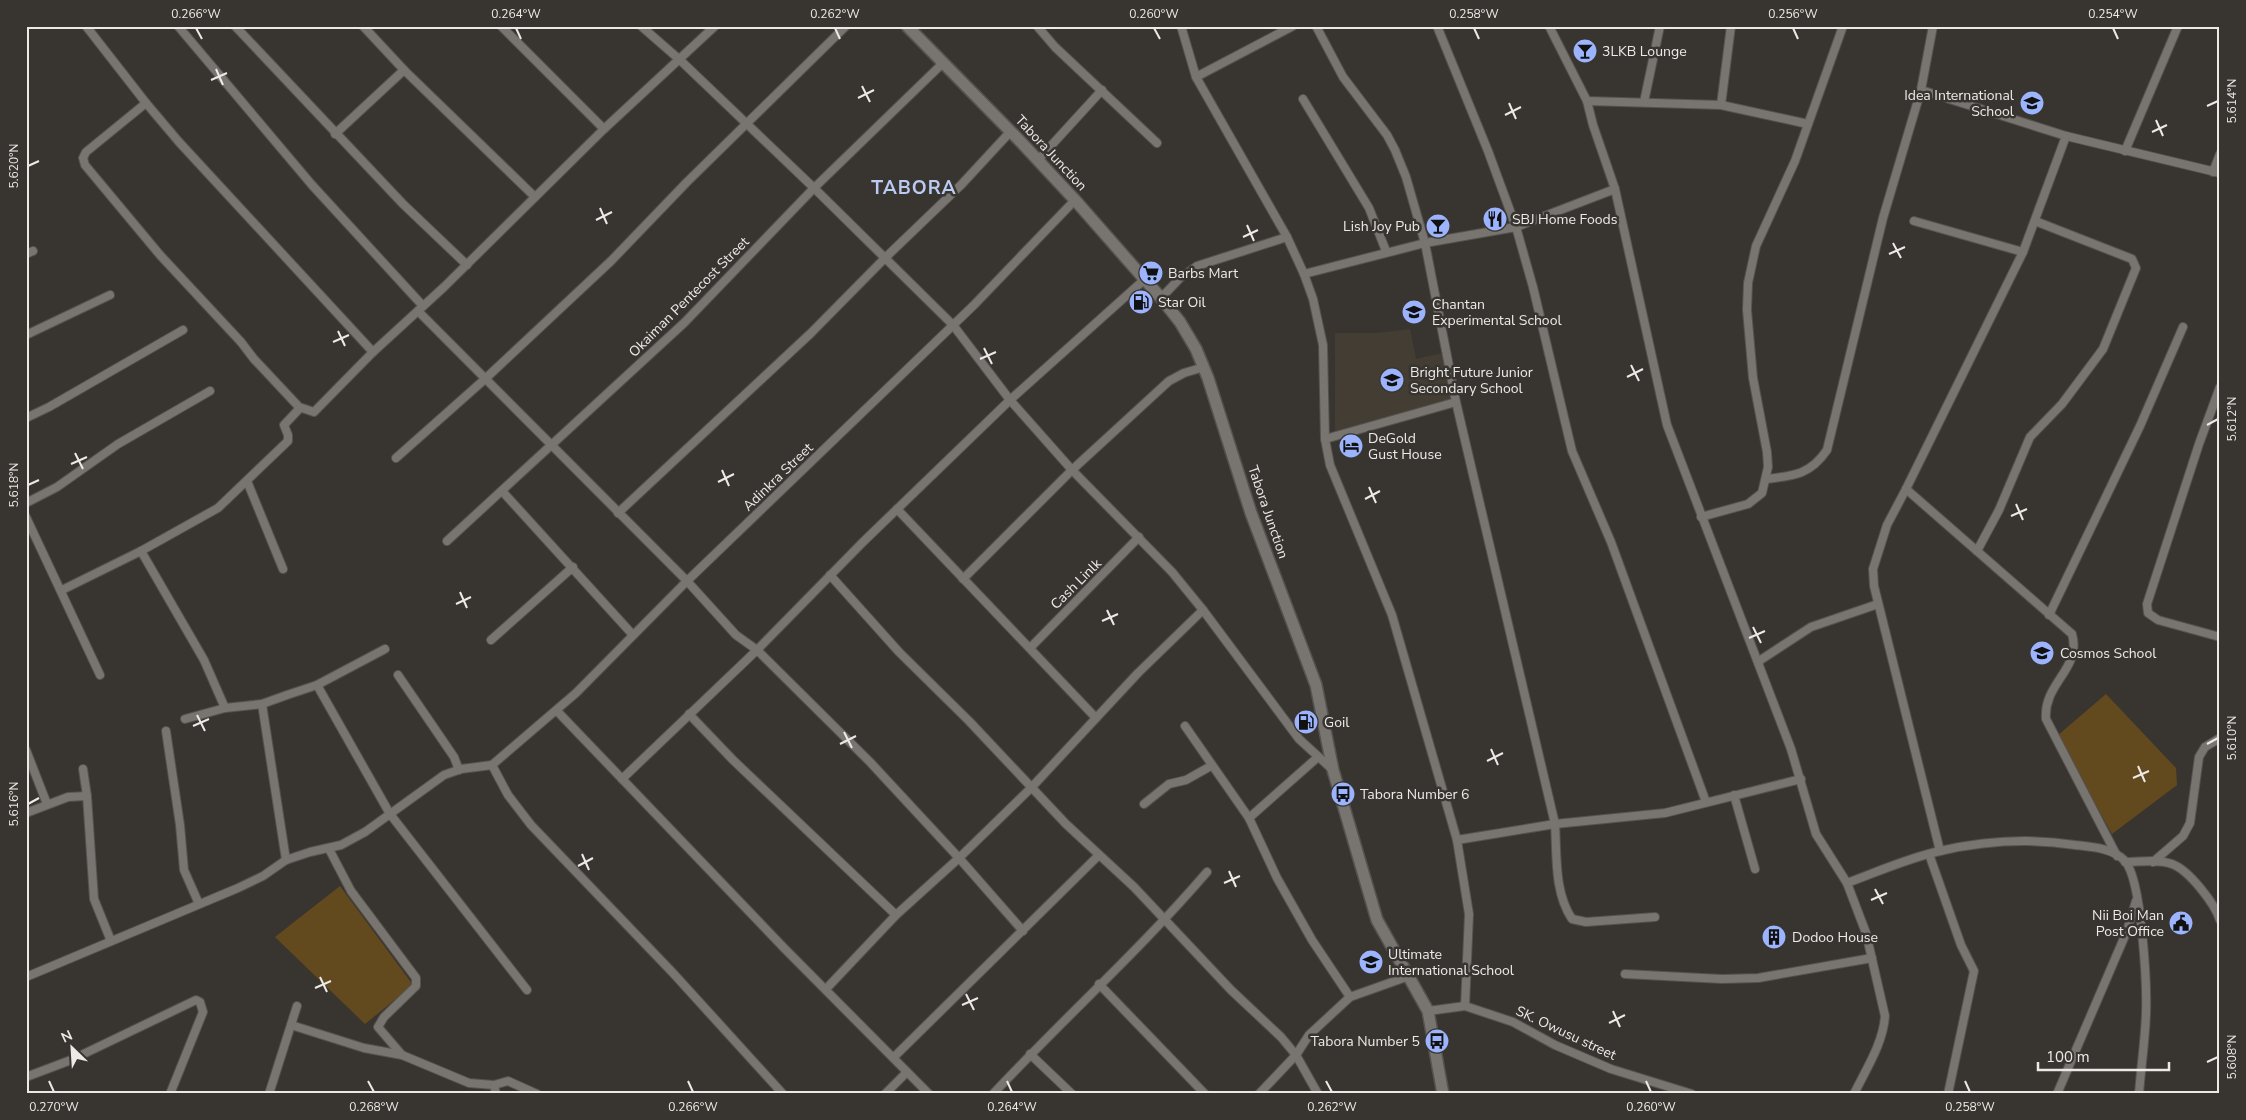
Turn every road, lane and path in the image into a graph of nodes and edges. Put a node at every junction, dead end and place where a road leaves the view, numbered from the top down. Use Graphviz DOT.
graph roads {
  1 [pos="86,26"];
  2 [pos="178,26"];
  3 [pos="235,26"];
  4 [pos="363,26"];
  5 [pos="501,26"];
  6 [pos="641,26"];
  7 [pos="716,26"];
  8 [pos="846,26"];
  9 [pos="907,26"];
  10 [pos="1037,26"];
  11 [pos="1181,26"];
  12 [pos="1293,26"];
  13 [pos="1316,26"];
  14 [pos="1437,26"];
  15 [pos="1549,26"];
  16 [pos="1660,26"];
  17 [pos="1732,26"];
  18 [pos="1843,26"];
  19 [pos="1932,26"];
  20 [pos="2178,26"];
  21 [pos="680,60"];
  22 [pos="943,64"];
  23 [pos="404,70"];
  24 [pos="1196,77"];
  25 [pos="1102,90"];
  26 [pos="1921,90"];
  27 [pos="1303,99"];
  28 [pos="1587,101"];
  29 [pos="1644,102"];
  30 [pos="146,103"];
  31 [pos="1721,105"];
  32 [pos="746,124"];
  33 [pos="1808,124"];
  34 [pos="604,129"];
  35 [pos="1011,131"];
  36 [pos="335,134"];
  37 [pos="2066,136"];
  38 [pos="1157,143"];
  39 [pos="2124,151"];
  40 [pos="2220,154"];
  41 [pos="1038,160"];
  42 [pos="2217,173"];
  43 [pos="814,188"];
  44 [pos="1615,189"];
  45 [pos="535,197"];
  46 [pos="1075,200"];
  47 [pos="1914,221"];
  48 [pos="2035,221"];
  49 [pos="1516,227"];
  50 [pos="1288,237"];
  51 [pos="1425,243"];
  52 [pos="1386,251"];
  53 [pos="2023,252"];
  54 [pos="885,258"];
  55 [pos="466,265"];
  56 [pos="1304,274"];
  57 [pos="1144,279"];
  58 [pos="110,295"];
  59 [pos="1161,298"];
  60 [pos="421,309"];
  61 [pos="953,325"];
  62 [pos="2183,327"];
  63 [pos="183,330"];
  64 [pos="26,335"];
  65 [pos="373,352"];
  66 [pos="1204,367"];
  67 [pos="485,379"];
  68 [pos="2220,387"];
  69 [pos="210,391"];
  70 [pos="1010,400"];
  71 [pos="1456,402"];
  72 [pos="299,410"];
  73 [pos="26,418"];
  74 [pos="1325,439"];
  75 [pos="552,445"];
  76 [pos="396,458"];
  77 [pos="1072,470"];
  78 [pos="1766,479"];
  79 [pos="247,481"];
  80 [pos="1906,489"];
  81 [pos="502,491"];
  82 [pos="26,503"];
  83 [pos="897,509"];
  84 [pos="618,513"];
  85 [pos="26,517"];
  86 [pos="1702,517"];
  87 [pos="1139,537"];
  88 [pos="447,541"];
  89 [pos="141,551"];
  90 [pos="1977,551"];
  91 [pos="572,567"];
  92 [pos="283,569"];
  93 [pos="830,575"];
  94 [pos="963,579"];
  95 [pos="686,581"];
  96 [pos="62,590"];
  97 [pos="1878,604"];
  98 [pos="1203,610"];
  99 [pos="2049,614"];
  100 [pos="633,635"];
  101 [pos="2220,637"];
  102 [pos="491,640"];
  103 [pos="1030,648"];
  104 [pos="385,649"];
  105 [pos="757,650"];
  106 [pos="1759,661"];
  107 [pos="100,675"];
  108 [pos="398,675"];
  109 [pos="317,685"];
  110 [pos="262,704"];
  111 [pos="225,708"];
  112 [pos="557,711"];
  113 [pos="688,714"];
  114 [pos="1096,718"];
  115 [pos="186,719"];
  116 [pos="1185,726"];
  117 [pos="166,732"];
  118 [pos="2220,738"];
  119 [pos="26,750"];
  120 [pos="1318,757"];
  121 [pos="492,766"];
  122 [pos="1211,766"];
  123 [pos="83,769"];
  124 [pos="460,769"];
  125 [pos="1333,770"];
  126 [pos="622,779"];
  127 [pos="1801,779"];
  128 [pos="1031,788"];
  129 [pos="1734,795"];
  130 [pos="88,796"];
  131 [pos="1706,802"];
  132 [pos="47,804"];
  133 [pos="1144,804"];
  134 [pos="26,814"];
  135 [pos="390,814"];
  136 [pos="1249,818"];
  137 [pos="1555,824"];
  138 [pos="1457,840"];
  139 [pos="329,849"];
  140 [pos="1940,851"];
  141 [pos="1929,854"];
  142 [pos="1099,855"];
  143 [pos="2117,856"];
  144 [pos="959,858"];
  145 [pos="286,860"];
  146 [pos="2125,862"];
  147 [pos="2153,862"];
  148 [pos="1756,869"];
  149 [pos="1207,872"];
  150 [pos="1846,882"];
  151 [pos="2137,898"];
  152 [pos="199,904"];
  153 [pos="896,915"];
  154 [pos="1655,917"];
  155 [pos="1165,920"];
  156 [pos="2220,920"];
  157 [pos="1023,931"];
  158 [pos="111,941"];
  159 [pos="1872,958"];
  160 [pos="1624,974"];
  161 [pos="1409,976"];
  162 [pos="26,977"];
  163 [pos="1099,984"];
  164 [pos="528,990"];
  165 [pos="826,990"];
  166 [pos="1350,997"];
  167 [pos="297,1006"];
  168 [pos="1465,1006"];
  169 [pos="1428,1011"];
  170 [pos="292,1025"];
  171 [pos="1030,1054"];
  172 [pos="402,1055"];
  173 [pos="1296,1055"];
  174 [pos="894,1057"];
  175 [pos="906,1072"];
  176 [pos="26,1077"];
  177 [pos="494,1085"];
  178 [pos="170,1094"];
  179 [pos="269,1094"];
  180 [pos="496,1094"];
  181 [pos="537,1094"];
  182 [pos="784,1094"];
  183 [pos="885,1094"];
  184 [pos="929,1094"];
  185 [pos="993,1094"];
  186 [pos="1072,1094"];
  187 [pos="1205,1094"];
  188 [pos="1259,1094"];
  189 [pos="1318,1094"];
  190 [pos="1443,1094"];
  191 [pos="1692,1094"];
  192 [pos="1854,1094"];
  193 [pos="1948,1094"];
  194 [pos="2057,1094"];
  195 [pos="2139,1094"];
  1 -- 30 [label="street"];
  2 -- 60 [label="street"];
  3 -- 36 [label="street"];
  4 -- 23 [label="street"];
  5 -- 34 [label="street"];
  6 -- 21 [label="street"];
  7 -- 21 [label="street"];
  8 -- 32 [label="street"];
  9 -- 22 [label="street, Tabora Junction"];
  10 -- 25 [label="street"];
  11 -- 24 [label="street"];
  12 -- 24 [label="street"];
  13 -- 51 [label="street"];
  14 -- 49 [label="street"];
  15 -- 28 [label="street"];
  16 -- 29 [label="street"];
  17 -- 31 [label="street"];
  18 -- 33 [label="street"];
  19 -- 26 [label="street"];
  20 -- 39 [label="street"];
  21 -- 32 [label="street"];
  21 -- 34 [label="street"];
  22 -- 35 [label="street, Tabora Junction"];
  22 -- 43 [label="street, Okaiman Pentecost Street"];
  23 -- 36 [label="street"];
  23 -- 45 [label="street"];
  24 -- 50 [label="street"];
  25 -- 38 [label="street"];
  25 -- 41 [label="street"];
  26 -- 37 [label="street"];
  26 -- 78 [label="street"];
  27 -- 52 [label="street"];
  28 -- 29 [label="street"];
  28 -- 44 [label="street"];
  29 -- 31 [label="street"];
  30 -- 65 [label="street"];
  30 -- 72 [label="street"];
  31 -- 33 [label="street"];
  32 -- 43 [label="street"];
  32 -- 67 [label="street"];
  33 -- 78 [label="street"];
  34 -- 45 [label="street"];
  35 -- 41 [label="street, Tabora Junction"];
  35 -- 54 [label="street"];
  36 -- 55 [label="street"];
  37 -- 39 [label="street"];
  37 -- 48 [label="street"];
  39 -- 42 [label="street"];
  40 -- 42 [label="street"];
  41 -- 46 [label="street, Tabora Junction"];
  43 -- 54 [label="street"];
  43 -- 75 [label="street, Okaiman Pentecost Street"];
  44 -- 49 [label="street"];
  44 -- 86 [label="street"];
  45 -- 55 [label="street"];
  46 -- 57 [label="street, Tabora Junction"];
  46 -- 61 [label="street, Adinkra Street"];
  47 -- 53 [label="street"];
  48 -- 53 [label="street"];
  48 -- 90 [label="street"];
  49 -- 51 [label="street"];
  49 -- 131 [label="street"];
  50 -- 56 [label="street"];
  50 -- 59 [label="street"];
  51 -- 52 [label="street"];
  51 -- 71 [label="street"];
  52 -- 56 [label="street"];
  53 -- 80 [label="street"];
  54 -- 61 [label="street"];
  54 -- 84 [label="street"];
  55 -- 60 [label="street"];
  56 -- 74 [label="street"];
  57 -- 59 [label="street, Tabora Junction"];
  57 -- 70 [label="street"];
  58 -- 64 [label="street"];
  59 -- 66 [label="street, Tabora Junction"];
  60 -- 65 [label="street"];
  60 -- 67 [label="street"];
  61 -- 70 [label="street"];
  61 -- 95 [label="street, Adinkra Street"];
  62 -- 99 [label="street"];
  63 -- 73 [label="street"];
  65 -- 72 [label="street"];
  66 -- 77 [label="street"];
  66 -- 125 [label="street, Tabora Junction"];
  67 -- 75 [label="street"];
  67 -- 76 [label="street"];
  68 -- 101 [label="street"];
  69 -- 82 [label="street"];
  70 -- 77 [label="street"];
  70 -- 83 [label="street"];
  71 -- 74 [label="street"];
  71 -- 137 [label="street"];
  72 -- 79 [label="street"];
  74 -- 138 [label="street"];
  75 -- 81 [label="street, Okaiman Pentecost Street"];
  75 -- 84 [label="street"];
  77 -- 87 [label="street"];
  77 -- 94 [label="street"];
  78 -- 86 [label="street"];
  79 -- 89 [label="street"];
  79 -- 92 [label="street"];
  80 -- 90 [label="street"];
  80 -- 97 [label="street"];
  81 -- 88 [label="street, Okaiman Pentecost Street"];
  81 -- 91 [label="street"];
  83 -- 93 [label="street"];
  83 -- 94 [label="street"];
  84 -- 95 [label="street"];
  85 -- 96 [label="street"];
  86 -- 106 [label="street"];
  87 -- 98 [label="street"];
  87 -- 103 [label="street, Cash Linlk"];
  89 -- 96 [label="street"];
  89 -- 111 [label="street"];
  90 -- 99 [label="street"];
  91 -- 100 [label="street"];
  91 -- 102 [label="street"];
  93 -- 105 [label="street"];
  93 -- 128 [label="street"];
  94 -- 103 [label="street"];
  95 -- 100 [label="street, Adinkra Street"];
  95 -- 105 [label="street"];
  96 -- 107 [label="street"];
  97 -- 106 [label="street"];
  97 -- 140 [label="street"];
  98 -- 114 [label="street"];
  98 -- 120 [label="street"];
  99 -- 143 [label="street"];
  100 -- 112 [label="street, Adinkra Street"];
  103 -- 114 [label="street"];
  104 -- 109 [label="street"];
  105 -- 113 [label="street"];
  105 -- 144 [label="street"];
  106 -- 127 [label="street"];
  108 -- 124 [label="street"];
  109 -- 110 [label="street"];
  109 -- 135 [label="street"];
  110 -- 111 [label="street"];
  110 -- 145 [label="street"];
  111 -- 115 [label="street"];
  112 -- 121 [label="street, Adinkra Street"];
  112 -- 126 [label="street"];
  113 -- 126 [label="street"];
  113 -- 153 [label="street"];
  114 -- 128 [label="street"];
  116 -- 122 [label="street"];
  117 -- 152 [label="street"];
  118 -- 147 [label="street"];
  119 -- 132 [label="street"];
  120 -- 125 [label="street"];
  120 -- 136 [label="street"];
  121 -- 124 [label="street"];
  121 -- 182 [label="street"];
  122 -- 133 [label="street"];
  122 -- 136 [label="street"];
  123 -- 130 [label="street"];
  124 -- 135 [label="street"];
  125 -- 161 [label="street, Tabora Junction"];
  126 -- 165 [label="street"];
  127 -- 129 [label="street"];
  127 -- 150 [label="street"];
  128 -- 142 [label="street"];
  128 -- 144 [label="street"];
  129 -- 131 [label="street"];
  129 -- 148 [label="street"];
  130 -- 132 [label="street"];
  130 -- 158 [label="street"];
  131 -- 137 [label="street"];
  132 -- 134 [label="street"];
  135 -- 139 [label="street"];
  135 -- 164 [label="street"];
  136 -- 166 [label="street"];
  137 -- 138 [label="street"];
  137 -- 154 [label="street"];
  138 -- 168 [label="street"];
  139 -- 145 [label="street"];
  139 -- 172 [label="street"];
  140 -- 141 [label="street"];
  140 -- 143 [label="street"];
  141 -- 150 [label="street"];
  141 -- 193 [label="street"];
  142 -- 155 [label="street"];
  142 -- 157 [label="street"];
  143 -- 146 [label="street"];
  144 -- 153 [label="street"];
  144 -- 157 [label="street"];
  145 -- 152 [label="street"];
  146 -- 147 [label="street"];
  146 -- 151 [label="street"];
  147 -- 156 [label="street"];
  149 -- 155 [label="street"];
  150 -- 159 [label="street"];
  151 -- 194 [label="street"];
  151 -- 195 [label="street"];
  152 -- 158 [label="street"];
  153 -- 165 [label="street"];
  155 -- 163 [label="street"];
  155 -- 173 [label="street"];
  157 -- 174 [label="street"];
  158 -- 162 [label="street"];
  159 -- 160 [label="street"];
  159 -- 192 [label="street"];
  161 -- 166 [label="street"];
  161 -- 169 [label="street, Tabora Junction"];
  163 -- 171 [label="street"];
  163 -- 187 [label="street"];
  165 -- 174 [label="street"];
  166 -- 173 [label="street"];
  167 -- 170 [label="street"];
  168 -- 169 [label="street, SK. Owusu street"];
  168 -- 191 [label="street, SK. Owusu street"];
  169 -- 190 [label="street, Tabora Junction"];
  170 -- 172 [label="street"];
  170 -- 179 [label="street"];
  171 -- 185 [label="street"];
  171 -- 186 [label="street"];
  172 -- 177 [label="street"];
  173 -- 188 [label="street"];
  173 -- 189 [label="street"];
  174 -- 175 [label="street"];
  175 -- 183 [label="street"];
  175 -- 184 [label="street"];
  176 -- 178 [label="street"];
  177 -- 180 [label="street"];
  177 -- 181 [label="street"];
}
